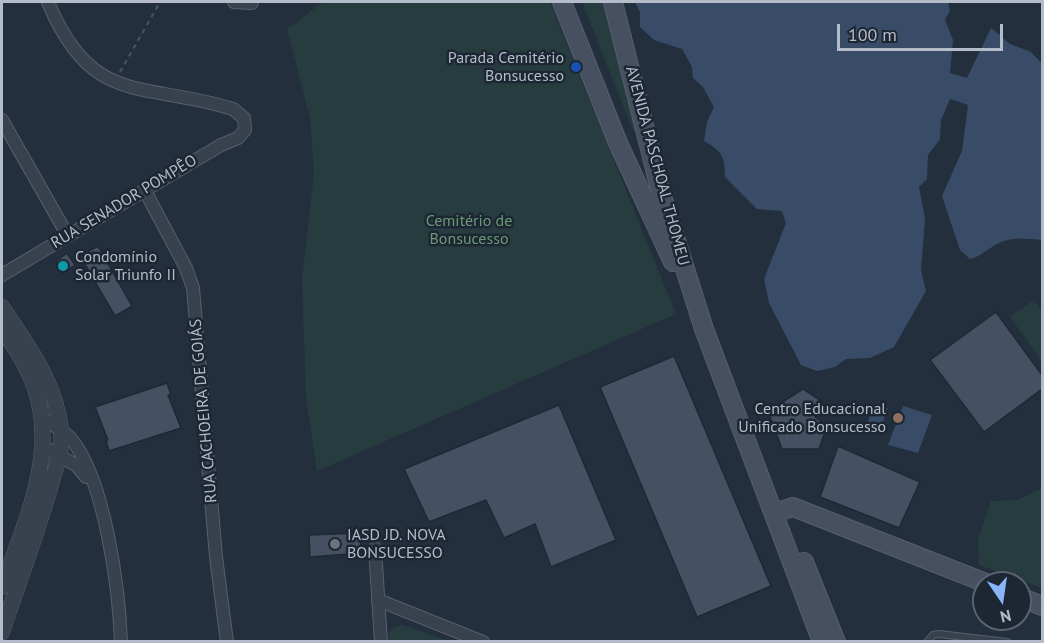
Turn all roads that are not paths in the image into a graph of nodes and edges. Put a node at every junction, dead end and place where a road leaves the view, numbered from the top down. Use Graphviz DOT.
graph roads {
  1 [pos="48,2"];
  2 [pos="234,2"];
  3 [pos="562,2"];
  4 [pos="613,2"];
  5 [pos="252,3"];
  6 [pos="606,108"];
  7 [pos="2,120"];
  8 [pos="145,191"];
  9 [pos="672,228"];
  10 [pos="68,236"];
  11 [pos="2,275"];
  12 [pos="2,307"];
  13 [pos="704,329"];
  14 [pos="2,330"];
  15 [pos="42,418"];
  16 [pos="62,431"];
  17 [pos="43,446"];
  18 [pos="59,455"];
  19 [pos="93,484"];
  20 [pos="774,513"];
  21 [pos="375,548"];
  22 [pos="972,577"];
  23 [pos="6,580"];
  24 [pos="378,600"];
  25 [pos="2,632"];
  26 [pos="121,642"];
  27 [pos="227,642"];
  28 [pos="381,642"];
  29 [pos="483,642"];
  30 [pos="822,642"];
  31 [pos="836,642"];
  32 [pos="927,642"];
  33 [pos="1007,642"];
  1 -- 8 [label="street, RUA SENADOR POMPÊO"];
  2 -- 5 [label="street"];
  3 -- 6 [label="main road"];
  4 -- 9 [label="main road, AVENIDA PASCHOAL THOMEU"];
  6 -- 9 [label="main road"];
  6 -- 13 [label="main road, AVENIDA PASCHOAL THOMEU"];
  7 -- 10 [label="street"];
  8 -- 10 [label="street, RUA SENADOR POMPÊO"];
  8 -- 27 [label="street, RUA CACHOEIRA DE GOIÁS"];
  9 -- 13 [label="main road, AVENIDA PASCHOAL THOMEU"];
  10 -- 11 [label="street, RUA SENADOR POMPÊO"];
  12 -- 16 [label="street"];
  13 -- 20 [label="main road, AVENIDA PASCHOAL THOMEU"];
  14 -- 15 [label="street"];
  15 -- 16 [label="street"];
  15 -- 17 [label="street"];
  16 -- 18 [label="street"];
  16 -- 19 [label="street"];
  17 -- 18 [label="street"];
  17 -- 23 [label="street"];
  18 -- 19 [label="street"];
  18 -- 23 [label="street"];
  19 -- 26 [label="street"];
  20 -- 22 [label="main road"];
  20 -- 30 [label="main road, AVENIDA PASCHOAL THOMEU"];
  20 -- 31 [label="main road, AVENIDA PASCHOAL THOMEU"];
  21 -- 24 [label="street"];
  23 -- 25 [label="street"];
  24 -- 28 [label="street"];
  24 -- 29 [label="street"];
  32 -- 33 [label="lane"];
}
